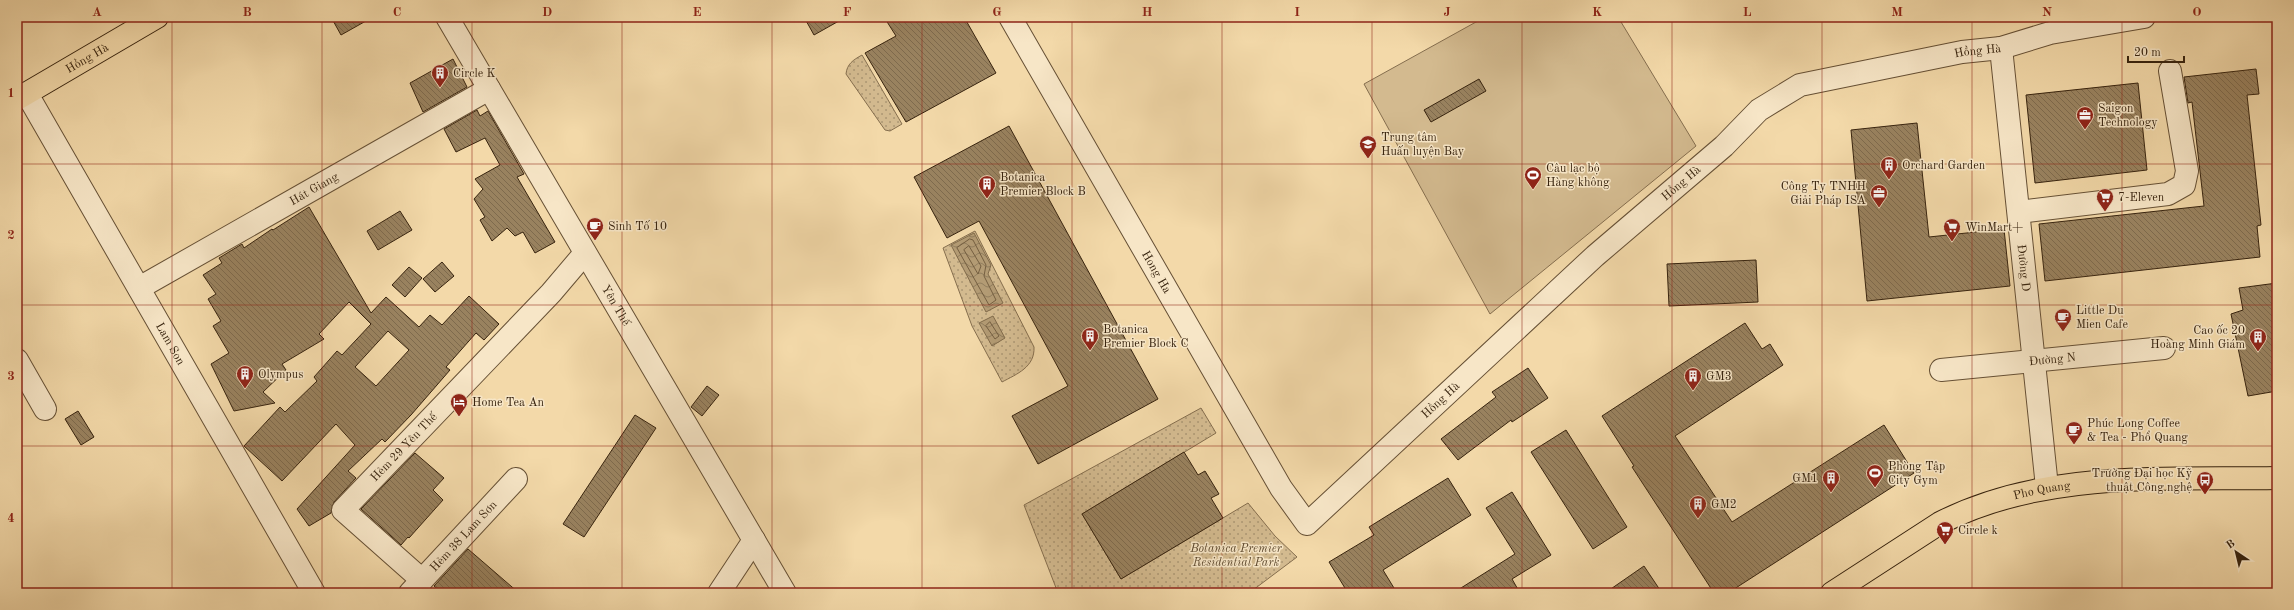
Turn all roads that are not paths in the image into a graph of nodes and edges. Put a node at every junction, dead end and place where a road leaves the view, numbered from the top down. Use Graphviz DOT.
graph roads {
  1 [pos="157,17"];
  2 [pos="447,17"];
  3 [pos="1010,17"];
  4 [pos="2144,17"];
  5 [pos="2001,48"];
  6 [pos="2170,71"];
  7 [pos="489,89"];
  8 [pos="22,97"];
  9 [pos="2019,212"];
  10 [pos="585,253"];
  11 [pos="138,288"];
  12 [pos="2164,348"];
  13 [pos="17,360"];
  14 [pos="2034,361"];
  15 [pos="1941,370"];
  16 [pos="45,409"];
  17 [pos="2277,478"];
  18 [pos="516,479"];
  19 [pos="2047,488"];
  20 [pos="754,540"];
  21 [pos="416,587"];
  22 [pos="314,593"];
  23 [pos="719,593"];
  24 [pos="785,593"];
  25 [pos="1832,593"];
  1 -- 8 [label="main road, Hồng Hà"];
  2 -- 7 [label="street, Yên Thế"];
  3 -- 5 [label="street, Hồng Hà"];
  4 -- 5 [label="street, Hồng Hà"];
  5 -- 9 [label="street, Đường D"];
  6 -- 9 [label="street"];
  7 -- 10 [label="street, Yên Thế"];
  7 -- 11 [label="street, Hát Giang"];
  8 -- 11 [label="street, Lam Son"];
  9 -- 14 [label="street, Đường D"];
  10 -- 20 [label="street, Yên Thế"];
  10 -- 21 [label="street, Hẻm 29 Yên Thế"];
  11 -- 22 [label="street, Lam Son"];
  12 -- 14 [label="street, Đường N"];
  13 -- 16 [label="street"];
  14 -- 15 [label="street, Đường N"];
  14 -- 19 [label="street, Đường D"];
  17 -- 19 [label="main road, Pho Quang"];
  18 -- 21 [label="street, Hẻm 38 Lam Sơn"];
  19 -- 25 [label="main road, Pho Quang"];
  20 -- 23 [label="street"];
  20 -- 24 [label="street, Yên Thế"];
}
